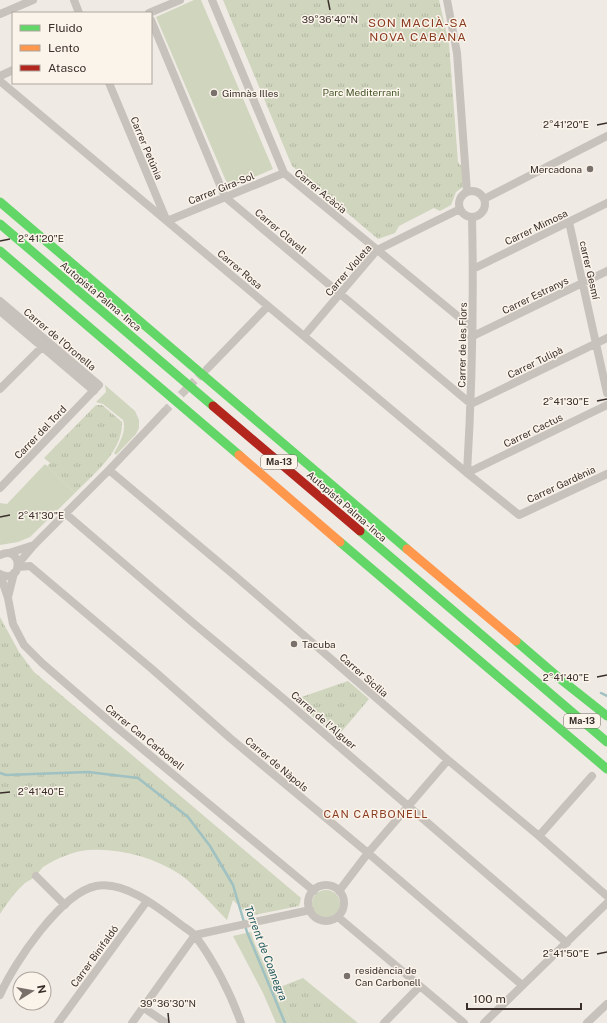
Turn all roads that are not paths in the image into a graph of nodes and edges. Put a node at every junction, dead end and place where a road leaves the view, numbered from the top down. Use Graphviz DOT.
graph roads {
  1 [pos="33,0"];
  2 [pos="74,0"];
  3 [pos="180,0"];
  4 [pos="212,0"];
  5 [pos="447,0"];
  6 [pos="79,12"];
  7 [pos="151,12"];
  8 [pos="0,14"];
  9 [pos="152,22"];
  10 [pos="12,70"];
  11 [pos="0,76"];
  12 [pos="0,81"];
  13 [pos="109,84"];
  14 [pos="607,136"];
  15 [pos="284,173"];
  16 [pos="467,192"];
  17 [pos="225,197"];
  18 [pos="484,199"];
  19 [pos="0,202"];
  20 [pos="607,203"];
  21 [pos="460,210"];
  22 [pos="472,217"];
  23 [pos="167,221"];
  24 [pos="569,222"];
  25 [pos="0,224"];
  26 [pos="377,250"];
  27 [pos="0,252"];
  28 [pos="473,269"];
  29 [pos="607,272"];
  30 [pos="582,283"];
  31 [pos="341,294"];
  32 [pos="0,301"];
  33 [pos="268,306"];
  34 [pos="0,311"];
  35 [pos="471,327"];
  36 [pos="304,336"];
  37 [pos="471,337"];
  38 [pos="607,338"];
  39 [pos="596,343"];
  40 [pos="42,347"];
  41 [pos="206,368"];
  42 [pos="0,389"];
  43 [pos="94,391"];
  44 [pos="607,393"];
  45 [pos="471,404"];
  46 [pos="607,405"];
  47 [pos="164,412"];
  48 [pos="109,470"];
  49 [pos="467,473"];
  50 [pos="607,474"];
  51 [pos="0,488"];
  52 [pos="66,514"];
  53 [pos="34,545"];
  54 [pos="3,554"];
  55 [pos="17,568"];
  56 [pos="0,574"];
  57 [pos="8,598"];
  58 [pos="558,700"];
  59 [pos="607,716"];
  60 [pos="607,730"];
  61 [pos="607,742"];
  62 [pos="448,760"];
  63 [pos="607,769"];
  64 [pos="592,776"];
  65 [pos="408,806"];
  66 [pos="539,836"];
  67 [pos="368,853"];
  68 [pos="36,876"];
  69 [pos="314,891"];
  70 [pos="339,891"];
  71 [pos="607,896"];
  72 [pos="146,901"];
  73 [pos="607,903"];
  74 [pos="65,905"];
  75 [pos="310,910"];
  76 [pos="338,917"];
  77 [pos="195,935"];
  78 [pos="567,943"];
  79 [pos="522,985"];
  80 [pos="420,986"];
  81 [pos="0,995"];
  82 [pos="607,1004"];
  83 [pos="144,1008"];
  84 [pos="58,1023"];
  85 [pos="132,1023"];
  86 [pos="166,1023"];
  87 [pos="241,1023"];
  88 [pos="384,1023"];
  89 [pos="464,1023"];
  90 [pos="484,1023"];
  91 [pos="587,1023"];
  1 -- 8 [label="street"];
  2 -- 6 [label="street"];
  3 -- 7 [label="street"];
  4 -- 15 [label="street, Carrer Acàcia"];
  5 -- 16 [label="street"];
  9 -- 17 [label="street, Carrer Clavell"];
  10 -- 11 [label="street"];
  12 -- 23 [label="street, Carrer Rosa"];
  13 -- 23 [label="street, Carrer Petúnia"];
  14 -- 18 [label="street"];
  15 -- 17 [label="street, Carrer Gira-Sol"];
  15 -- 26 [label="street, Carrer Acàcia"];
  16 -- 18 [label="street"];
  16 -- 21 [label="street"];
  17 -- 23 [label="street, Carrer Gira-Sol"];
  17 -- 31 [label="street, Carrer Clavell"];
  18 -- 22 [label="street"];
  19 -- 59 [label="highway"];
  20 -- 24 [label="street, Carrer Mimosa"];
  21 -- 22 [label="street"];
  21 -- 26 [label="street, Carrer Violeta"];
  22 -- 28 [label="street, Carrer de les Flors"];
  23 -- 33 [label="street, Carrer Rosa"];
  24 -- 28 [label="street, Carrer Mimosa"];
  24 -- 30 [label="street, carrer Gesmí"];
  25 -- 58 [label="highway, Autopista Palma - Inca / Ma-13"];
  26 -- 31 [label="street, Carrer Violeta"];
  26 -- 35 [label="street, Carrer Acàcia"];
  27 -- 63 [label="highway, Ma-13"];
  28 -- 35 [label="street, Carrer de les Flors"];
  29 -- 30 [label="street, Carrer Estranys"];
  30 -- 37 [label="street, Carrer Estranys"];
  30 -- 39 [label="street, carrer Gesmí"];
  31 -- 36 [label="street, Carrer Violeta"];
  31 -- 45 [label="street, Carrer Clavell"];
  32 -- 43 [label="street, Carrer de l'Oronella"];
  33 -- 36 [label="street, Carrer Rosa"];
  33 -- 41 [label="street"];
  34 -- 40 [label="street, Carrer de l'Oronella"];
  35 -- 37 [label="street, Carrer de les Flors"];
  36 -- 49 [label="street, Carrer Rosa"];
  37 -- 45 [label="street, Carrer de les Flors"];
  38 -- 39 [label="street, Carrer Tulipà"];
  39 -- 44 [label="street, carrer Gesmí"];
  39 -- 45 [label="street, Carrer Tulipà"];
  40 -- 42 [label="street"];
  40 -- 43 [label="street, Carrer de l'Oronella"];
  43 -- 51 [label="street, Carrer del Tord"];
  45 -- 49 [label="street, Carrer de les Flors"];
  46 -- 49 [label="street, Carrer Cactus"];
  47 -- 48 [label="street"];
  48 -- 52 [label="street"];
  48 -- 62 [label="street, Carrer Sicília"];
  49 -- 50 [label="street, Carrer Gardènia"];
  52 -- 53 [label="street"];
  52 -- 65 [label="street, Carrer de l'Alguer"];
  53 -- 54 [label="street"];
  53 -- 55 [label="street"];
  54 -- 55 [label="street"];
  55 -- 56 [label="street, Carrer de Nàpols"];
  55 -- 57 [label="street, Carrer Can Carbonell"];
  55 -- 67 [label="street, Carrer de Nàpols"];
  56 -- 57 [label="street"];
  57 -- 69 [label="street, Carrer Can Carbonell"];
  58 -- 60 [label="highway"];
  58 -- 61 [label="highway, Autopista Palma - Inca / Ma-13"];
  62 -- 65 [label="street"];
  62 -- 66 [label="street, Carrer Sicília"];
  64 -- 66 [label="street"];
  65 -- 67 [label="street"];
  65 -- 78 [label="street, Carrer de l'Alguer"];
  66 -- 71 [label="street, Carrer Sicília"];
  67 -- 70 [label="street"];
  67 -- 79 [label="street, Carrer de Nàpols"];
  68 -- 74 [label="street"];
  69 -- 70 [label="street"];
  69 -- 75 [label="street"];
  70 -- 76 [label="street"];
  72 -- 74 [label="street"];
  72 -- 77 [label="street"];
  72 -- 84 [label="street, Carrer Binifaldó"];
  73 -- 78 [label="street"];
  74 -- 81 [label="street"];
  75 -- 76 [label="street"];
  75 -- 77 [label="street"];
  76 -- 80 [label="street"];
  77 -- 83 [label="street"];
  77 -- 87 [label="street"];
  78 -- 79 [label="street"];
  79 -- 90 [label="street"];
  80 -- 88 [label="street"];
  80 -- 89 [label="street"];
  82 -- 91 [label="street"];
  83 -- 85 [label="street"];
  83 -- 86 [label="street"];
}
